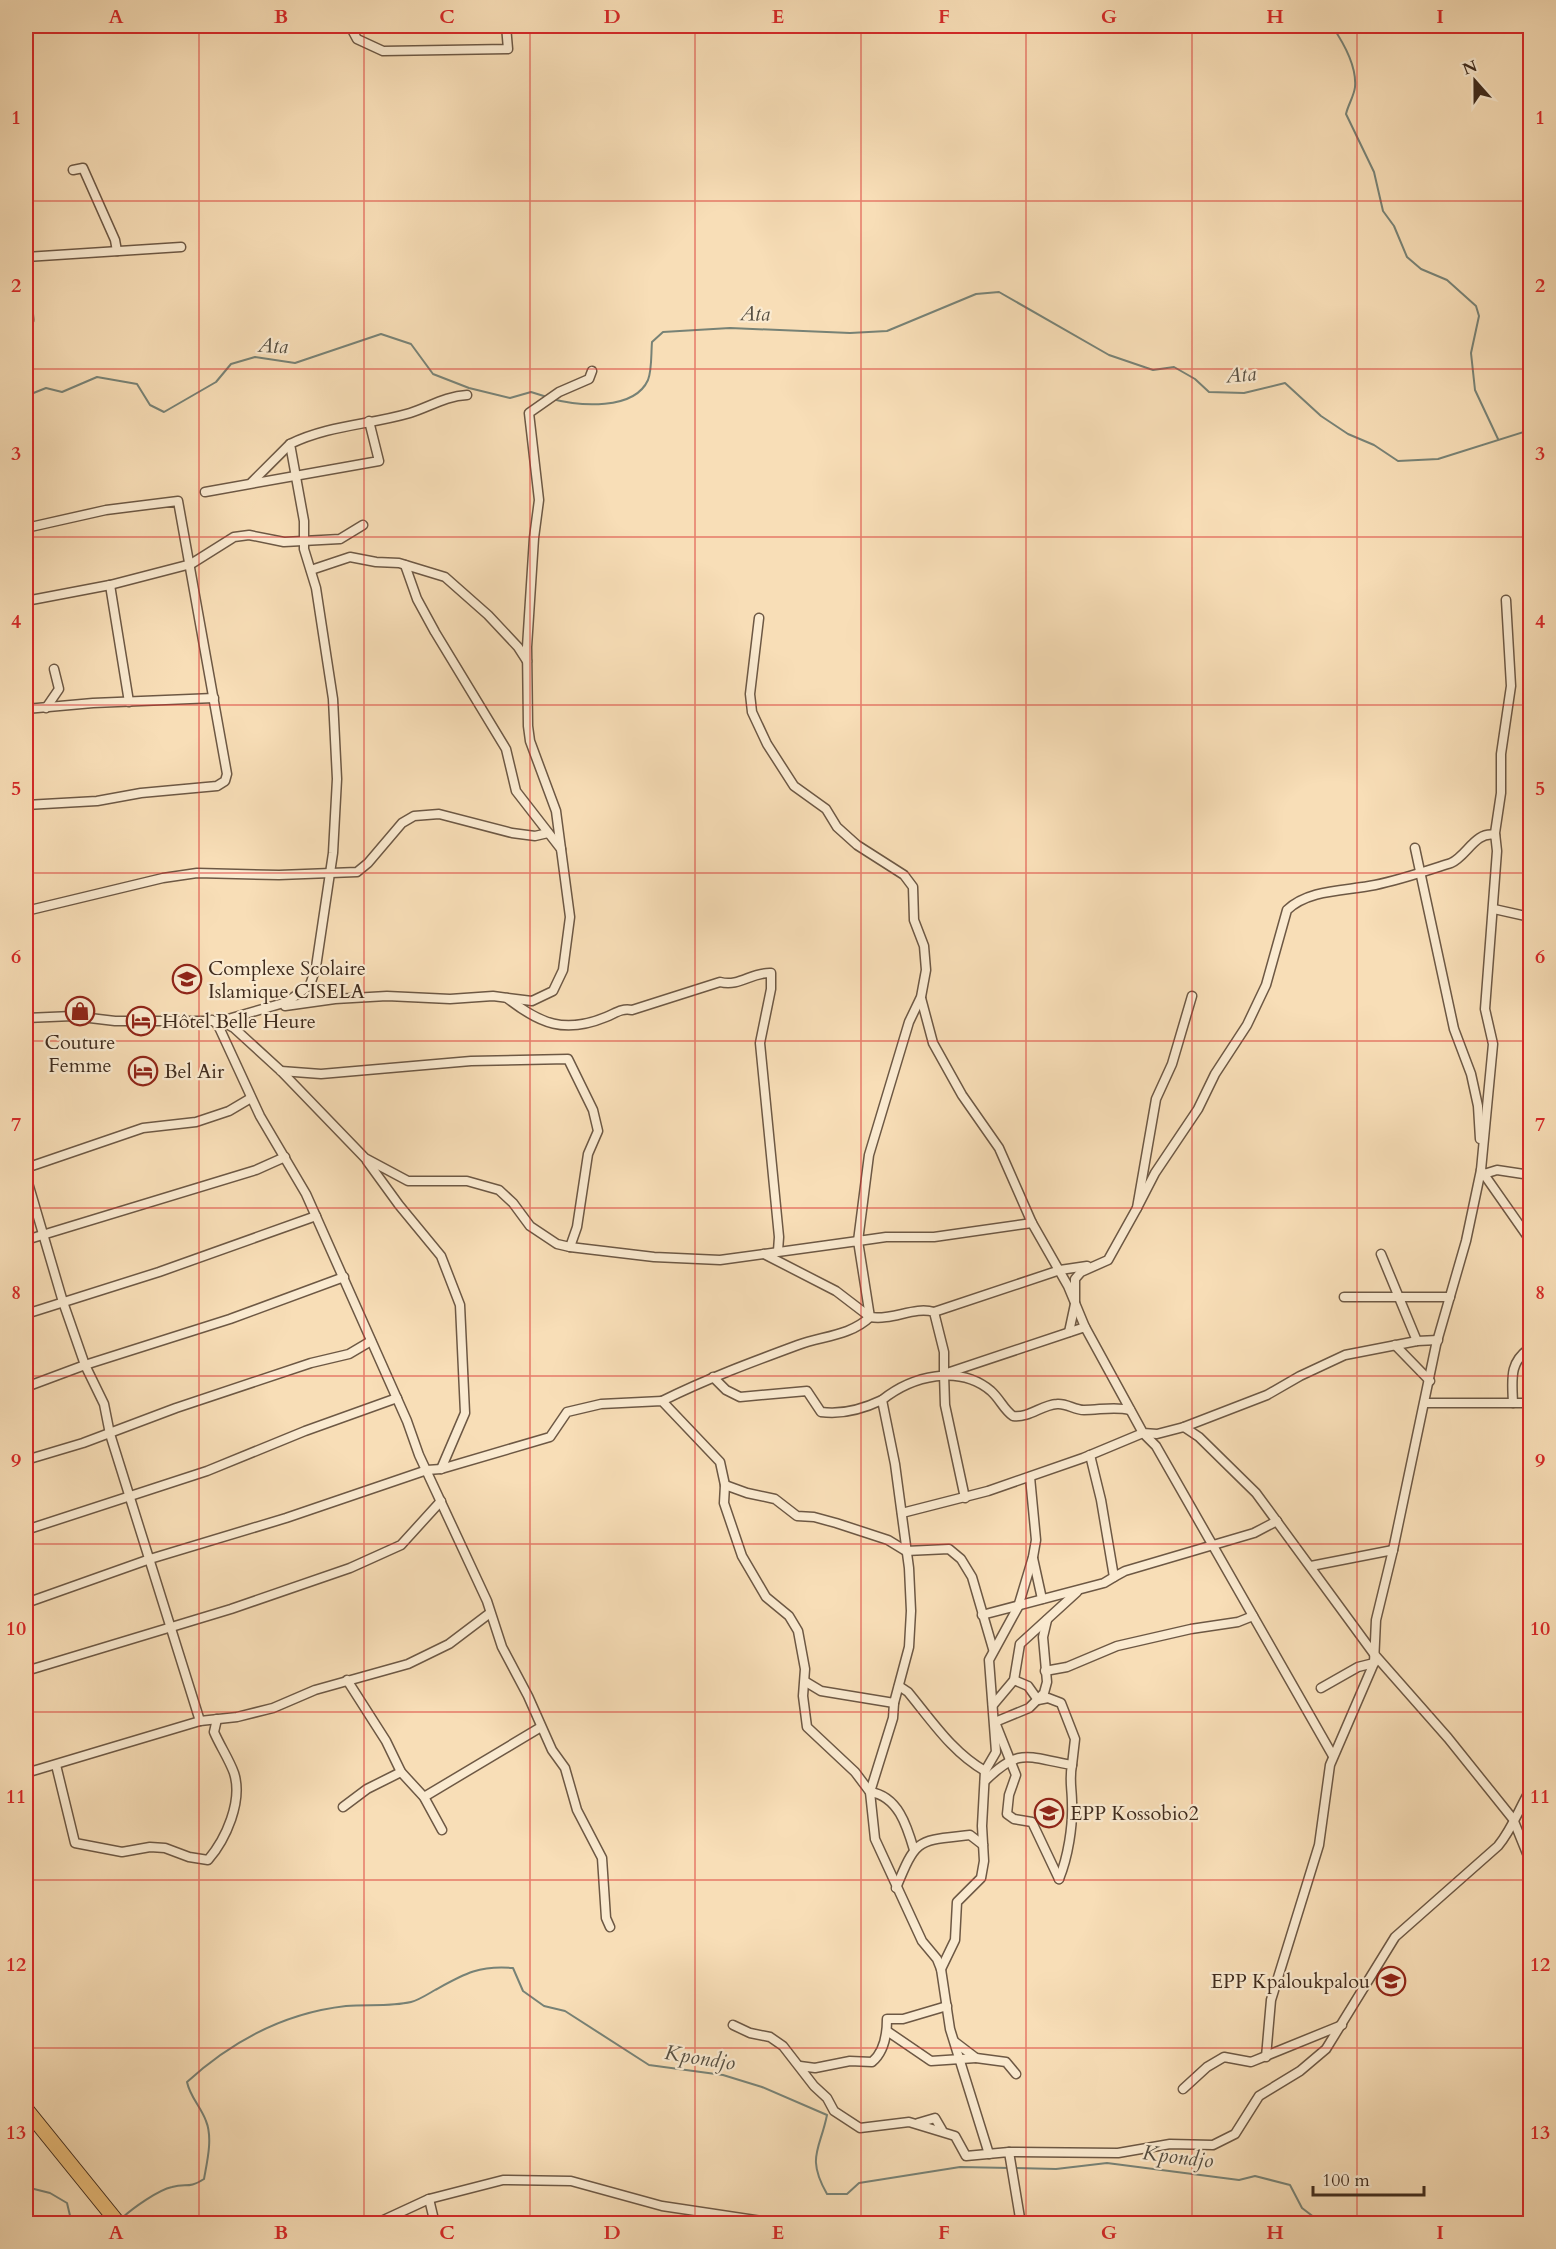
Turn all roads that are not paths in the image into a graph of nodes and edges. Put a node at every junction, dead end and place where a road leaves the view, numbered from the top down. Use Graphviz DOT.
graph roads {
  1 [pos="350,26"];
  2 [pos="507,26"];
  3 [pos="73,170"];
  4 [pos="181,247"];
  5 [pos="117,251"];
  6 [pos="26,257"];
  7 [pos="26,284"];
  8 [pos="26,321"];
  9 [pos="592,371"];
  10 [pos="467,395"];
  11 [pos="369,421"];
  12 [pos="290,444"];
  13 [pos="297,477"];
  14 [pos="252,483"];
  15 [pos="205,492"];
  16 [pos="363,525"];
  17 [pos="26,528"];
  18 [pos="304,541"];
  19 [pos="191,564"];
  20 [pos="405,565"];
  21 [pos="311,570"];
  22 [pos="110,585"];
  23 [pos="1506,600"];
  24 [pos="26,601"];
  25 [pos="759,618"];
  26 [pos="528,664"];
  27 [pos="54,669"];
  28 [pos="214,698"];
  29 [pos="129,702"];
  30 [pos="46,708"];
  31 [pos="26,709"];
  32 [pos="26,805"];
  33 [pos="548,833"];
  34 [pos="1495,836"];
  35 [pos="1415,848"];
  36 [pos="561,849"];
  37 [pos="1420,871"];
  38 [pos="328,874"];
  39 [pos="1494,909"];
  40 [pos="26,911"];
  41 [pos="1530,917"];
  42 [pos="1192,996"];
  43 [pos="507,998"];
  44 [pos="921,998"];
  45 [pos="264,1009"];
  46 [pos="26,1018"];
  47 [pos="210,1019"];
  48 [pos="221,1021"];
  49 [pos="281,1071"];
  50 [pos="251,1098"];
  51 [pos="285,1157"];
  52 [pos="365,1158"];
  53 [pos="26,1168"];
  54 [pos="1482,1172"];
  55 [pos="1530,1175"];
  56 [pos="26,1176"];
  57 [pos="1137,1208"];
  58 [pos="316,1216"];
  59 [pos="1032,1223"];
  60 [pos="44,1233"];
  61 [pos="26,1240"];
  62 [pos="1530,1240"];
  63 [pos="858,1241"];
  64 [pos="570,1247"];
  65 [pos="778,1251"];
  66 [pos="764,1254"];
  67 [pos="1380,1254"];
  68 [pos="1099,1265"];
  69 [pos="1060,1270"];
  70 [pos="344,1276"];
  71 [pos="1344,1297"];
  72 [pos="1399,1297"];
  73 [pos="1450,1297"];
  74 [pos="63,1302"];
  75 [pos="1075,1304"];
  76 [pos="934,1312"];
  77 [pos="26,1314"];
  78 [pos="870,1317"];
  79 [pos="1085,1327"];
  80 [pos="1069,1332"];
  81 [pos="1437,1340"];
  82 [pos="371,1341"];
  83 [pos="1417,1341"];
  84 [pos="1395,1345"];
  85 [pos="1530,1348"];
  86 [pos="85,1365"];
  87 [pos="944,1374"];
  88 [pos="713,1377"];
  89 [pos="1430,1381"];
  90 [pos="26,1388"];
  91 [pos="397,1398"];
  92 [pos="882,1400"];
  93 [pos="662,1401"];
  94 [pos="1425,1403"];
  95 [pos="1513,1403"];
  96 [pos="1530,1403"];
  97 [pos="1130,1410"];
  98 [pos="1184,1427"];
  99 [pos="1143,1433"];
  100 [pos="110,1434"];
  101 [pos="1090,1455"];
  102 [pos="26,1460"];
  103 [pos="441,1469"];
  104 [pos="427,1470"];
  105 [pos="1030,1477"];
  106 [pos="725,1485"];
  107 [pos="130,1495"];
  108 [pos="965,1498"];
  109 [pos="441,1501"];
  110 [pos="902,1513"];
  111 [pos="1277,1521"];
  112 [pos="26,1530"];
  113 [pos="1213,1546"];
  114 [pos="1393,1550"];
  115 [pos="906,1551"];
  116 [pos="1033,1557"];
  117 [pos="150,1559"];
  118 [pos="1311,1566"];
  119 [pos="1114,1577"];
  120 [pos="1081,1589"];
  121 [pos="1042,1599"];
  122 [pos="26,1603"];
  123 [pos="1018,1607"];
  124 [pos="490,1613"];
  125 [pos="982,1615"];
  126 [pos="1253,1616"];
  127 [pos="1047,1620"];
  128 [pos="171,1627"];
  129 [pos="993,1649"];
  130 [pos="1374,1658"];
  131 [pos="26,1671"];
  132 [pos="1046,1671"];
  133 [pos="347,1680"];
  134 [pos="1014,1680"];
  135 [pos="806,1682"];
  136 [pos="899,1686"];
  137 [pos="1322,1688"];
  138 [pos="1038,1700"];
  139 [pos="894,1703"];
  140 [pos="993,1706"];
  141 [pos="217,1719"];
  142 [pos="200,1721"];
  143 [pos="995,1722"];
  144 [pos="541,1727"];
  145 [pos="1333,1756"];
  146 [pos="1009,1759"];
  147 [pos="56,1765"];
  148 [pos="1072,1765"];
  149 [pos="985,1771"];
  150 [pos="401,1772"];
  151 [pos="26,1773"];
  152 [pos="985,1781"];
  153 [pos="1530,1790"];
  154 [pos="870,1792"];
  155 [pos="424,1797"];
  156 [pos="344,1807"];
  157 [pos="1513,1818"];
  158 [pos="1530,1828"];
  159 [pos="442,1830"];
  160 [pos="1521,1833"];
  161 [pos="983,1845"];
  162 [pos="914,1850"];
  163 [pos="1530,1861"];
  164 [pos="896,1888"];
  165 [pos="610,1927"];
  166 [pos="941,1969"];
  167 [pos="947,2006"];
  168 [pos="1343,2024"];
  169 [pos="733,2025"];
  170 [pos="887,2031"];
  171 [pos="954,2041"];
  172 [pos="1266,2057"];
  173 [pos="976,2058"];
  174 [pos="961,2061"];
  175 [pos="800,2066"];
  176 [pos="1016,2074"];
  177 [pos="1183,2088"];
  178 [pos="26,2109"];
  179 [pos="989,2154"];
  180 [pos="1009,2154"];
  181 [pos="429,2199"];
  182 [pos="119,2223"];
  183 [pos="375,2223"];
  184 [pos="435,2223"];
  185 [pos="782,2223"];
  186 [pos="1021,2223"];
  1 -- 2 [label="street"];
  3 -- 5 [label="street"];
  4 -- 5 [label="street"];
  5 -- 6 [label="street"];
  7 -- 8 [label="street"];
  9 -- 26 [label="street"];
  10 -- 11 [label="street"];
  11 -- 12 [label="street"];
  11 -- 13 [label="street"];
  12 -- 13 [label="street"];
  12 -- 14 [label="street"];
  13 -- 14 [label="street"];
  13 -- 18 [label="street"];
  14 -- 15 [label="street"];
  16 -- 18 [label="street"];
  17 -- 19 [label="street"];
  18 -- 19 [label="street"];
  18 -- 21 [label="street"];
  19 -- 22 [label="street"];
  19 -- 28 [label="street"];
  20 -- 21 [label="street"];
  20 -- 26 [label="street"];
  20 -- 33 [label="street"];
  21 -- 38 [label="street"];
  22 -- 24 [label="street"];
  22 -- 29 [label="street"];
  23 -- 34 [label="street"];
  25 -- 44 [label="street"];
  26 -- 36 [label="street"];
  27 -- 30 [label="street"];
  28 -- 29 [label="street"];
  28 -- 32 [label="street"];
  29 -- 30 [label="street"];
  30 -- 31 [label="street"];
  33 -- 36 [label="street"];
  33 -- 38 [label="street"];
  34 -- 37 [label="street"];
  34 -- 39 [label="street"];
  35 -- 37 [label="street"];
  36 -- 43 [label="street"];
  37 -- 54 [label="street"];
  37 -- 57 [label="street"];
  38 -- 40 [label="street"];
  38 -- 45 [label="street"];
  39 -- 41 [label="street"];
  39 -- 54 [label="street"];
  42 -- 57 [label="street"];
  43 -- 45 [label="street"];
  43 -- 65 [label="street"];
  44 -- 59 [label="street"];
  44 -- 63 [label="street"];
  45 -- 48 [label="street"];
  46 -- 47 [label="street"];
  47 -- 48 [label="street"];
  47 -- 50 [label="street"];
  48 -- 49 [label="street"];
  49 -- 52 [label="street"];
  49 -- 64 [label="street"];
  50 -- 51 [label="street"];
  50 -- 53 [label="street"];
  51 -- 58 [label="street"];
  51 -- 60 [label="street"];
  52 -- 64 [label="street"];
  52 -- 103 [label="street"];
  54 -- 55 [label="street"];
  54 -- 62 [label="street"];
  54 -- 73 [label="street"];
  56 -- 60 [label="street"];
  57 -- 68 [label="street"];
  58 -- 70 [label="street"];
  58 -- 74 [label="street"];
  59 -- 63 [label="street"];
  59 -- 69 [label="street"];
  60 -- 61 [label="street"];
  60 -- 74 [label="street"];
  63 -- 65 [label="street"];
  63 -- 78 [label="street"];
  64 -- 66 [label="street"];
  65 -- 66 [label="street"];
  66 -- 78 [label="street"];
  67 -- 72 [label="street"];
  68 -- 69 [label="street"];
  68 -- 75 [label="street"];
  69 -- 75 [label="street"];
  69 -- 76 [label="street"];
  70 -- 82 [label="street"];
  70 -- 86 [label="street"];
  71 -- 72 [label="street"];
  72 -- 73 [label="street"];
  72 -- 83 [label="street"];
  73 -- 81 [label="street"];
  74 -- 77 [label="street"];
  74 -- 86 [label="street"];
  75 -- 79 [label="street"];
  75 -- 80 [label="street"];
  76 -- 78 [label="street"];
  76 -- 87 [label="street"];
  78 -- 88 [label="street"];
  79 -- 80 [label="street"];
  79 -- 97 [label="street"];
  80 -- 87 [label="street"];
  81 -- 83 [label="street"];
  81 -- 89 [label="street"];
  82 -- 91 [label="street"];
  82 -- 100 [label="street"];
  83 -- 84 [label="street"];
  84 -- 89 [label="street"];
  84 -- 98 [label="street"];
  85 -- 95 [label="street"];
  86 -- 90 [label="street"];
  86 -- 100 [label="street"];
  87 -- 92 [label="street"];
  87 -- 97 [label="street"];
  87 -- 108 [label="street"];
  88 -- 92 [label="street"];
  88 -- 93 [label="street"];
  89 -- 94 [label="street"];
  91 -- 104 [label="street"];
  91 -- 107 [label="street"];
  92 -- 110 [label="street"];
  93 -- 103 [label="street"];
  93 -- 106 [label="street"];
  94 -- 95 [label="street"];
  94 -- 114 [label="street"];
  95 -- 96 [label="street"];
  97 -- 99 [label="street"];
  98 -- 99 [label="street"];
  98 -- 111 [label="street"];
  99 -- 101 [label="street"];
  99 -- 113 [label="street"];
  100 -- 102 [label="street"];
  100 -- 107 [label="street"];
  101 -- 105 [label="street"];
  101 -- 119 [label="street"];
  103 -- 104 [label="street"];
  104 -- 109 [label="street"];
  104 -- 117 [label="street"];
  105 -- 108 [label="street"];
  105 -- 116 [label="street"];
  106 -- 115 [label="street"];
  106 -- 135 [label="street"];
  107 -- 112 [label="street"];
  107 -- 117 [label="street"];
  108 -- 110 [label="street"];
  109 -- 124 [label="street"];
  109 -- 128 [label="street"];
  110 -- 115 [label="street"];
  111 -- 113 [label="street"];
  111 -- 118 [label="street"];
  113 -- 119 [label="street"];
  113 -- 126 [label="street"];
  114 -- 118 [label="street"];
  114 -- 130 [label="street"];
  115 -- 125 [label="street"];
  115 -- 136 [label="street"];
  116 -- 121 [label="street"];
  116 -- 123 [label="street"];
  117 -- 122 [label="street"];
  117 -- 128 [label="street"];
  118 -- 130 [label="street"];
  119 -- 120 [label="street"];
  120 -- 121 [label="street"];
  120 -- 127 [label="street"];
  121 -- 123 [label="street"];
  123 -- 125 [label="street"];
  123 -- 129 [label="street"];
  124 -- 133 [label="street"];
  124 -- 144 [label="street"];
  125 -- 129 [label="street"];
  126 -- 132 [label="street"];
  126 -- 145 [label="street"];
  127 -- 132 [label="street"];
  127 -- 134 [label="street"];
  128 -- 131 [label="street"];
  128 -- 142 [label="street"];
  129 -- 140 [label="street"];
  130 -- 137 [label="street"];
  130 -- 145 [label="street"];
  130 -- 157 [label="street"];
  132 -- 138 [label="street"];
  133 -- 141 [label="street"];
  133 -- 150 [label="street"];
  134 -- 138 [label="street"];
  134 -- 140 [label="street"];
  135 -- 139 [label="street"];
  135 -- 154 [label="street"];
  136 -- 139 [label="street"];
  136 -- 149 [label="street"];
  138 -- 143 [label="street"];
  138 -- 148 [label="street"];
  139 -- 154 [label="street"];
  140 -- 143 [label="street"];
  141 -- 142 [label="street"];
  141 -- 147 [label="street"];
  142 -- 147 [label="street"];
  143 -- 146 [label="street"];
  143 -- 149 [label="street"];
  144 -- 155 [label="street"];
  144 -- 165 [label="street"];
  145 -- 172 [label="street"];
  146 -- 148 [label="street"];
  146 -- 148 [label="street"];
  146 -- 152 [label="street"];
  147 -- 151 [label="street"];
  149 -- 152 [label="street"];
  150 -- 155 [label="street"];
  150 -- 156 [label="street"];
  152 -- 161 [label="street"];
  153 -- 157 [label="street"];
  154 -- 162 [label="street"];
  154 -- 164 [label="street"];
  155 -- 159 [label="street"];
  157 -- 160 [label="street"];
  157 -- 168 [label="street"];
  158 -- 160 [label="street"];
  160 -- 163 [label="street"];
  161 -- 162 [label="street"];
  161 -- 166 [label="street"];
  162 -- 164 [label="street"];
  164 -- 166 [label="street"];
  166 -- 167 [label="street"];
  167 -- 170 [label="street"];
  167 -- 171 [label="street"];
  168 -- 172 [label="street"];
  168 -- 180 [label="street"];
  169 -- 175 [label="street"];
  170 -- 174 [label="street"];
  170 -- 175 [label="street"];
  171 -- 173 [label="street"];
  171 -- 174 [label="street"];
  172 -- 177 [label="street"];
  173 -- 174 [label="street"];
  173 -- 176 [label="street"];
  174 -- 179 [label="street"];
  175 -- 179 [label="street"];
  178 -- 182 [label="highway"];
  179 -- 180 [label="street"];
  180 -- 186 [label="street"];
  181 -- 183 [label="street"];
  181 -- 184 [label="street"];
  181 -- 185 [label="street"];
}
